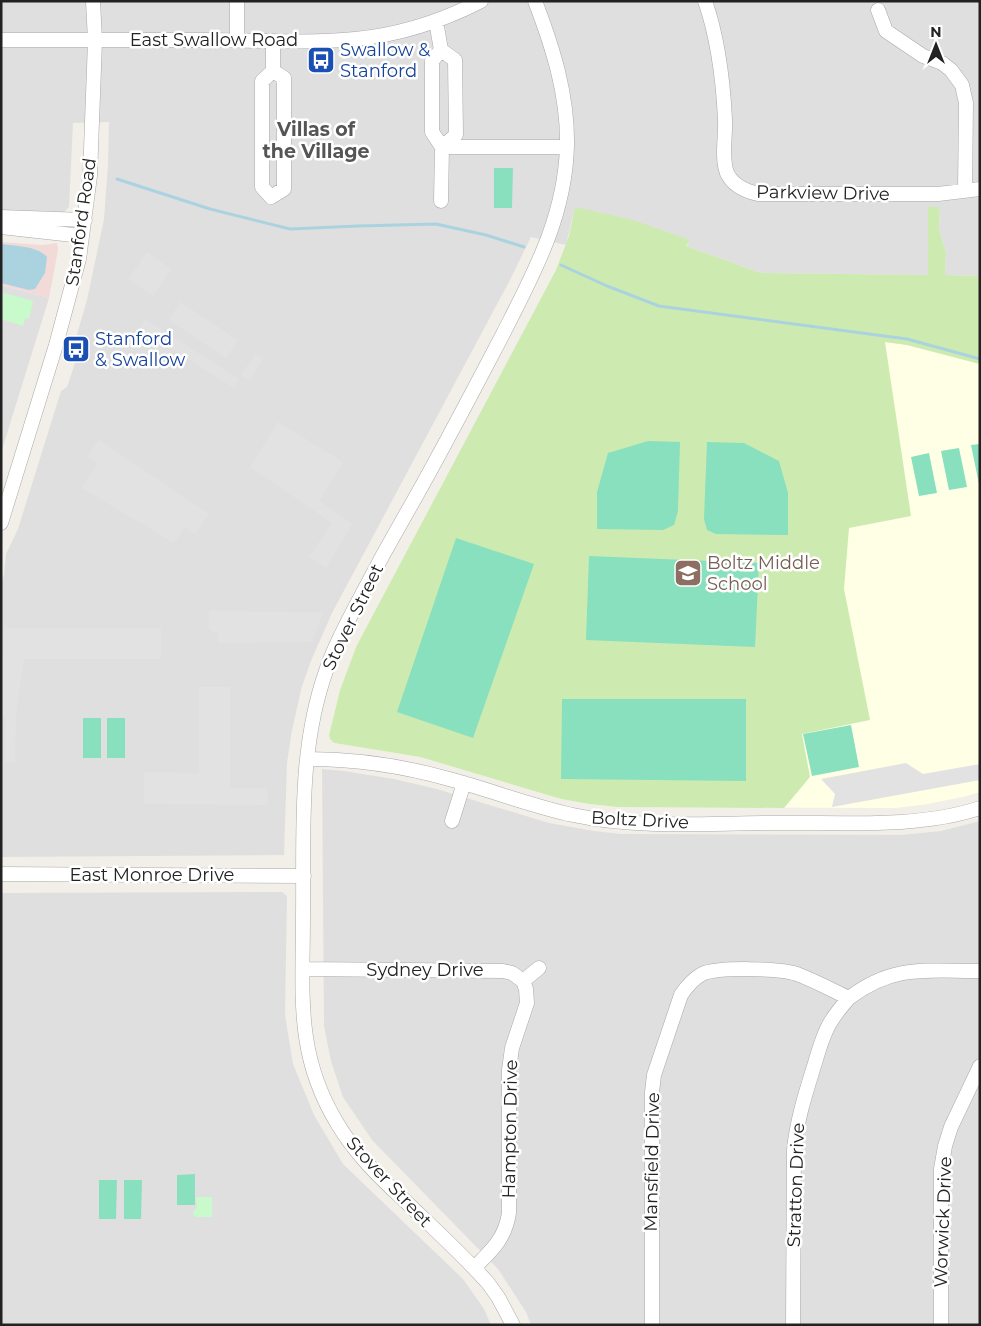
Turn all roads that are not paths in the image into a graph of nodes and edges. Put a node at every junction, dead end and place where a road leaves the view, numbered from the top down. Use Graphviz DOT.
graph roads {
  1 [pos="93,1"];
  2 [pos="237,1"];
  3 [pos="481,1"];
  4 [pos="535,1"];
  5 [pos="705,1"];
  6 [pos="878,10"];
  7 [pos="436,21"];
  8 [pos="1,40"];
  9 [pos="95,40"];
  10 [pos="237,40"];
  11 [pos="273,41"];
  12 [pos="441,50"];
  13 [pos="273,71"];
  14 [pos="442,147"];
  15 [pos="567,147"];
  16 [pos="980,189"];
  17 [pos="966,191"];
  18 [pos="441,201"];
  19 [pos="1,217"];
  20 [pos="84,220"];
  21 [pos="1,227"];
  22 [pos="82,236"];
  23 [pos="1,523"];
  24 [pos="307,759"];
  25 [pos="464,783"];
  26 [pos="980,808"];
  27 [pos="452,821"];
  28 [pos="1,874"];
  29 [pos="304,876"];
  30 [pos="539,968"];
  31 [pos="303,969"];
  32 [pos="980,971"];
  33 [pos="522,981"];
  34 [pos="849,998"];
  35 [pos="980,1066"];
  36 [pos="474,1268"];
  37 [pos="513,1325"];
  38 [pos="652,1325"];
  39 [pos="793,1325"];
  40 [pos="941,1325"];
  1 -- 9 [label="street, Stanford Road"];
  2 -- 10 [label="street"];
  3 -- 7 [label="street, East Swallow Road"];
  4 -- 15 [label="street, Stover Street"];
  5 -- 17 [label="street, Parkview Drive"];
  6 -- 17 [label="street"];
  7 -- 11 [label="street, East Swallow Road"];
  7 -- 12 [label="street"];
  8 -- 9 [label="street, East Swallow Road"];
  9 -- 10 [label="street, East Swallow Road"];
  9 -- 20 [label="street, Stanford Road"];
  10 -- 11 [label="street, East Swallow Road"];
  11 -- 13 [label="street"];
  12 -- 14 [label="street"];
  12 -- 14 [label="street"];
  13 -- 13 [label="street"];
  14 -- 15 [label="street"];
  14 -- 18 [label="street"];
  15 -- 24 [label="street, Stover Street"];
  16 -- 17 [label="street, Parkview Drive"];
  19 -- 20 [label="street"];
  20 -- 22 [label="street, Stanford Road"];
  21 -- 22 [label="street"];
  22 -- 23 [label="street, Stanford Road"];
  24 -- 25 [label="street, Boltz Drive"];
  24 -- 29 [label="street, Stover Street"];
  25 -- 26 [label="street, Boltz Drive"];
  25 -- 27 [label="street"];
  28 -- 29 [label="street, East Monroe Drive"];
  29 -- 31 [label="street, Stover Street"];
  30 -- 33 [label="street"];
  31 -- 33 [label="street, Sydney Drive"];
  31 -- 36 [label="street, Stover Street"];
  32 -- 34 [label="street"];
  33 -- 36 [label="street, Hampton Drive"];
  34 -- 38 [label="street, Mansfield Drive"];
  34 -- 39 [label="street, Stratton Drive"];
  35 -- 40 [label="street, Worwick Drive"];
  36 -- 37 [label="street, Stover Street"];
}
